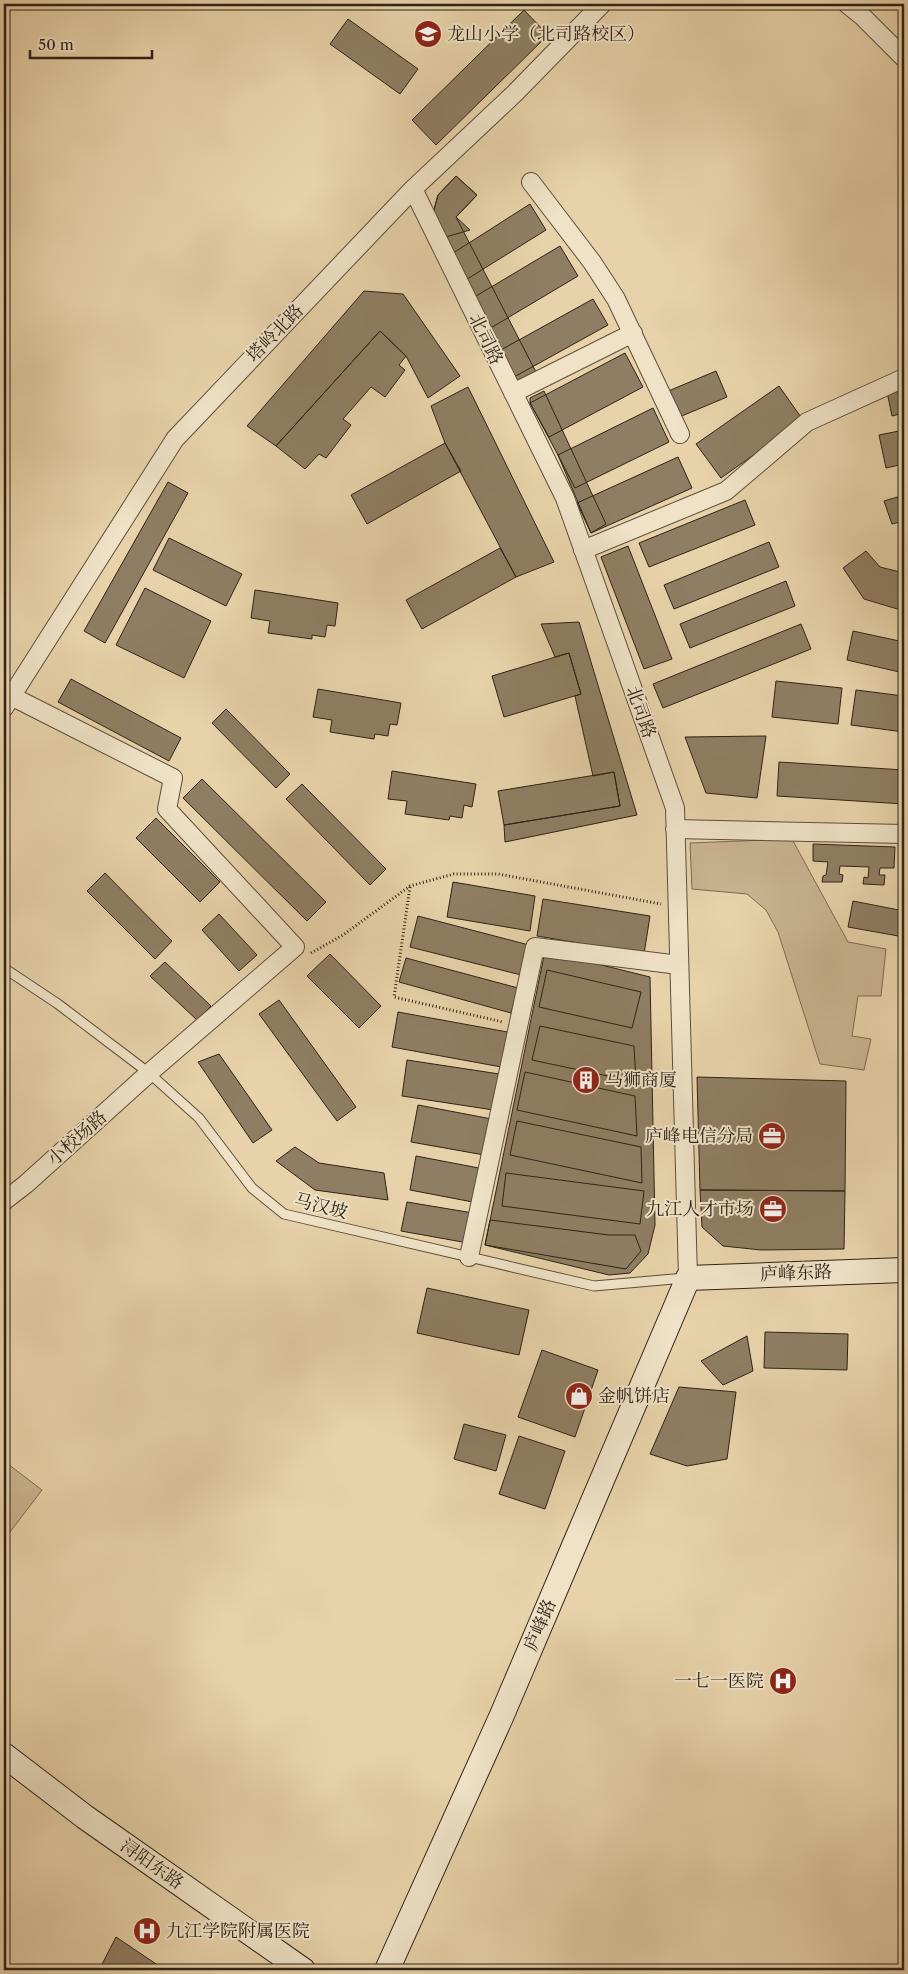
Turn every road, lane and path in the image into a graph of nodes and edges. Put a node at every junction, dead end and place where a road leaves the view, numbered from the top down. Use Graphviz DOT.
graph roads {
  1 [pos="602,4"];
  2 [pos="847,4"];
  3 [pos="904,58"];
  4 [pos="531,182"];
  5 [pos="413,189"];
  6 [pos="633,333"];
  7 [pos="904,378"];
  8 [pos="513,394"];
  9 [pos="680,434"];
  10 [pos="583,550"];
  11 [pos="7,702"];
  12 [pos="675,829"];
  13 [pos="904,834"];
  14 [pos="410,886"];
  15 [pos="677,907"];
  16 [pos="311,954"];
  17 [pos="679,965"];
  18 [pos="4,968"];
  19 [pos="518,1025"];
  20 [pos="149,1073"];
  21 [pos="4,1201"];
  22 [pos="469,1257"];
  23 [pos="904,1270"];
  24 [pos="688,1278"];
  25 [pos="4,1754"];
  26 [pos="303,1970"];
  27 [pos="387,1970"];
  1 -- 5 [label="street, 塔岭北路"];
  2 -- 3 [label="street"];
  4 -- 6 [label="street"];
  5 -- 8 [label="street, 北司路"];
  5 -- 11 [label="street, 塔岭北路"];
  6 -- 8 [label="street"];
  6 -- 9 [label="street"];
  7 -- 10 [label="street"];
  8 -- 10 [label="street, 北司路"];
  10 -- 12 [label="street, 北司路"];
  11 -- 20 [label="street, 小校场路"];
  12 -- 13 [label="street"];
  12 -- 15 [label="street, 北司路"];
  14 -- 15 [label="path"];
  14 -- 16 [label="path"];
  14 -- 19 [label="path"];
  15 -- 17 [label="street, 北司路"];
  17 -- 19 [label="street"];
  17 -- 24 [label="street, 北司路"];
  18 -- 20 [label="lane, 马汉坡"];
  19 -- 22 [label="street"];
  20 -- 21 [label="street, 小校场路"];
  20 -- 22 [label="lane, 马汉坡"];
  22 -- 24 [label="lane, 马汉坡"];
  23 -- 24 [label="main road, 庐峰东路"];
  24 -- 27 [label="main road, 庐峰路"];
  25 -- 26 [label="main road, 浔阳东路"];
}
